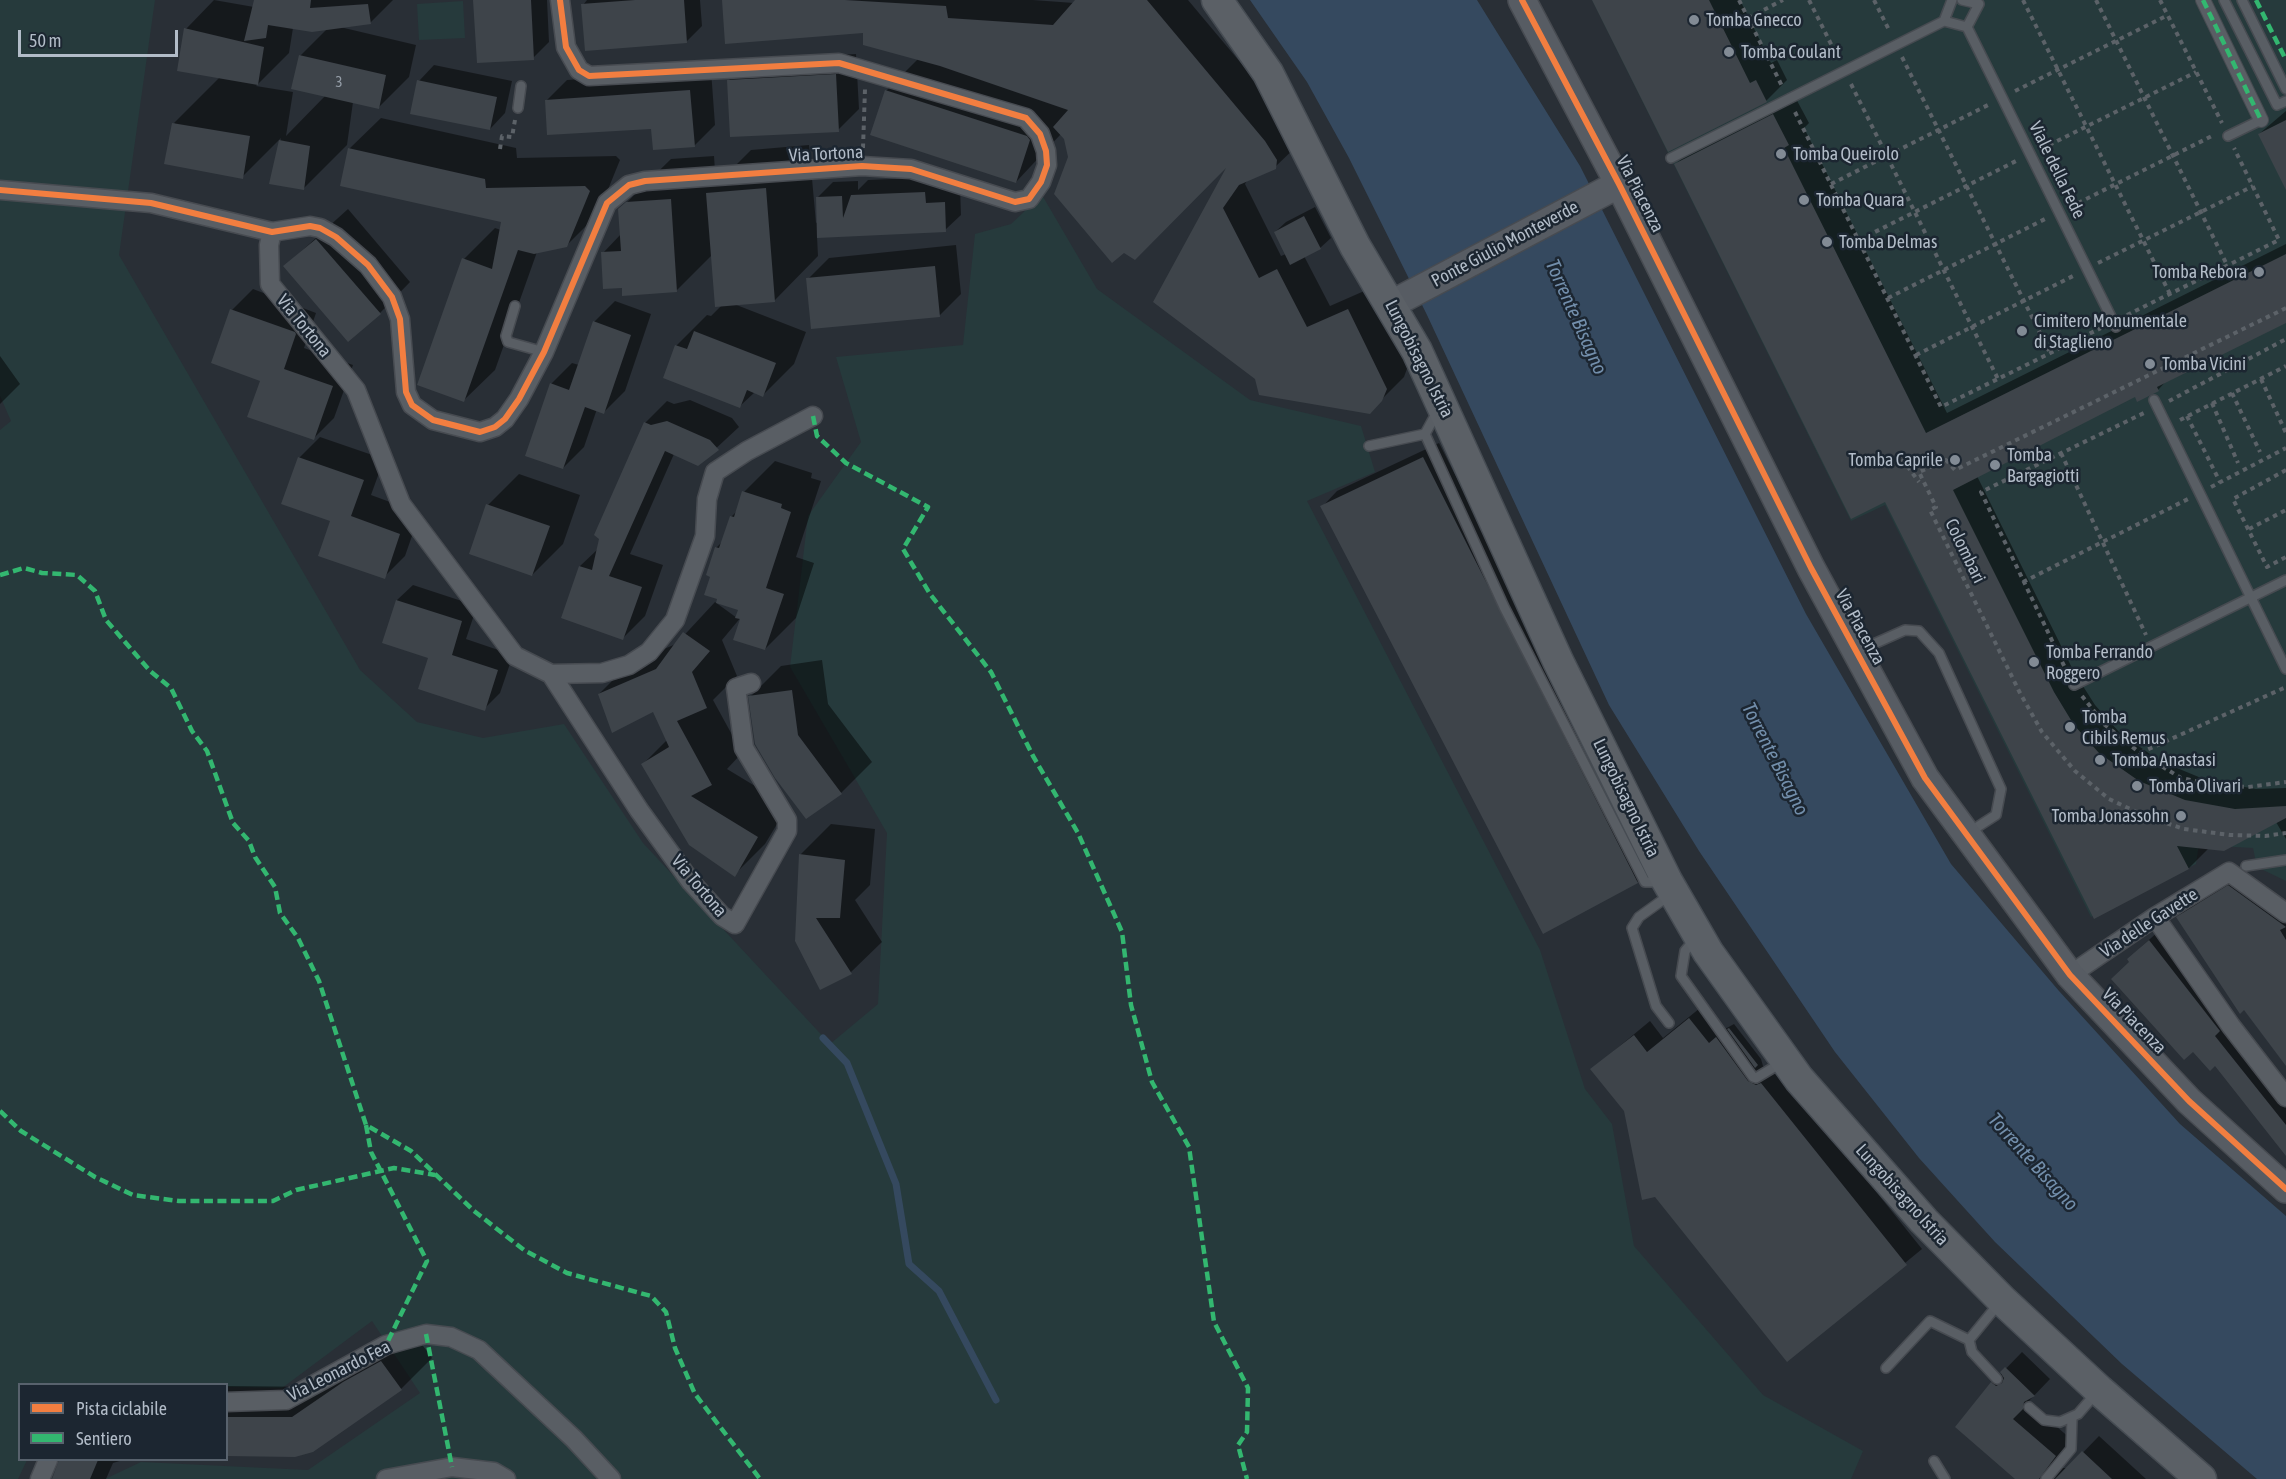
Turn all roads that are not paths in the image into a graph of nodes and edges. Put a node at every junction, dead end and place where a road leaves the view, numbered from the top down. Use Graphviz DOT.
graph roads {
  1 [pos="560,0"];
  2 [pos="1217,0"];
  3 [pos="1522,0"];
  4 [pos="1952,0"];
  5 [pos="1962,0"];
  6 [pos="2203,0"];
  7 [pos="2224,0"];
  8 [pos="2242,0"];
  9 [pos="1982,2"];
  10 [pos="1944,21"];
  11 [pos="1968,27"];
  12 [pos="521,86"];
  13 [pos="2286,89"];
  14 [pos="2282,103"];
  15 [pos="518,108"];
  16 [pos="2261,120"];
  17 [pos="2228,136"];
  18 [pos="1671,158"];
  19 [pos="1617,185"];
  20 [pos="0,190"];
  21 [pos="272,232"];
  22 [pos="1355,246"];
  23 [pos="1401,299"];
  24 [pos="515,306"];
  25 [pos="2115,324"];
  26 [pos="544,352"];
  27 [pos="2155,404"];
  28 [pos="813,416"];
  29 [pos="1439,425"];
  30 [pos="1369,446"];
  31 [pos="2286,580"];
  32 [pos="2251,597"];
  33 [pos="1856,652"];
  34 [pos="2286,669"];
  35 [pos="551,674"];
  36 [pos="751,683"];
  37 [pos="2074,686"];
  38 [pos="1966,835"];
  39 [pos="2286,860"];
  40 [pos="2237,869"];
  41 [pos="1670,887"];
  42 [pos="2286,913"];
  43 [pos="2155,917"];
  44 [pos="2070,975"];
  45 [pos="1669,1023"];
  46 [pos="2286,1097"];
  47 [pos="2286,1189"];
  48 [pos="2002,1300"];
  49 [pos="1969,1340"];
  50 [pos="1886,1368"];
  51 [pos="1997,1379"];
  52 [pos="2098,1390"];
  53 [pos="228,1402"];
  54 [pos="2029,1407"];
  55 [pos="2072,1418"];
  56 [pos="48,1461"];
  57 [pos="1934,1461"];
  58 [pos="40,1479"];
  59 [pos="386,1479"];
  60 [pos="506,1479"];
  61 [pos="611,1479"];
  62 [pos="1945,1479"];
  63 [pos="2046,1479"];
  64 [pos="2201,1479"];
  1 -- 26 [label="street, Via Tortona"];
  2 -- 22 [label="main road, Lungobisagno Istria"];
  3 -- 19 [label="main road, Via Piacenza"];
  4 -- 10 [label="lane"];
  5 -- 9 [label="lane"];
  6 -- 16 [label="street"];
  7 -- 14 [label="lane"];
  8 -- 13 [label="lane"];
  9 -- 11 [label="lane"];
  10 -- 11 [label="lane"];
  10 -- 18 [label="lane"];
  11 -- 25 [label="lane, Viale della Fede"];
  12 -- 15 [label="lane"];
  16 -- 17 [label="lane"];
  19 -- 23 [label="main road, Ponte Giulio Monteverde"];
  19 -- 33 [label="main road, Via Piacenza"];
  20 -- 21 [label="street"];
  21 -- 26 [label="street, Via Tortona"];
  21 -- 35 [label="street, Via Tortona"];
  22 -- 23 [label="main road, Lungobisagno Istria"];
  22 -- 29 [label="main road"];
  23 -- 29 [label="main road, Lungobisagno Istria"];
  24 -- 26 [label="lane"];
  27 -- 32 [label="lane"];
  28 -- 35 [label="street, Via Tortona"];
  29 -- 30 [label="lane"];
  29 -- 41 [label="main road, Lungobisagno Istria"];
  31 -- 32 [label="lane"];
  32 -- 34 [label="lane"];
  32 -- 37 [label="lane"];
  33 -- 38 [label="main road, Via Piacenza"];
  33 -- 38 [label="lane"];
  35 -- 36 [label="street, Via Tortona"];
  38 -- 44 [label="main road, Via Piacenza"];
  39 -- 40 [label="lane"];
  40 -- 42 [label="street"];
  40 -- 43 [label="street, Via delle Gavette"];
  41 -- 45 [label="lane"];
  41 -- 48 [label="main road, Lungobisagno Istria"];
  43 -- 44 [label="street, Via delle Gavette"];
  43 -- 46 [label="street"];
  44 -- 47 [label="main road, Via Piacenza"];
  48 -- 49 [label="lane"];
  48 -- 52 [label="main road, Lungobisagno Istria"];
  49 -- 50 [label="lane"];
  49 -- 51 [label="lane"];
  52 -- 55 [label="lane"];
  52 -- 64 [label="main road, Lungobisagno Istria"];
  53 -- 61 [label="street, Via Leonardo Fea"];
  54 -- 55 [label="lane"];
  55 -- 63 [label="lane"];
  56 -- 58 [label="street"];
  57 -- 62 [label="lane"];
  59 -- 60 [label="street"];
}
